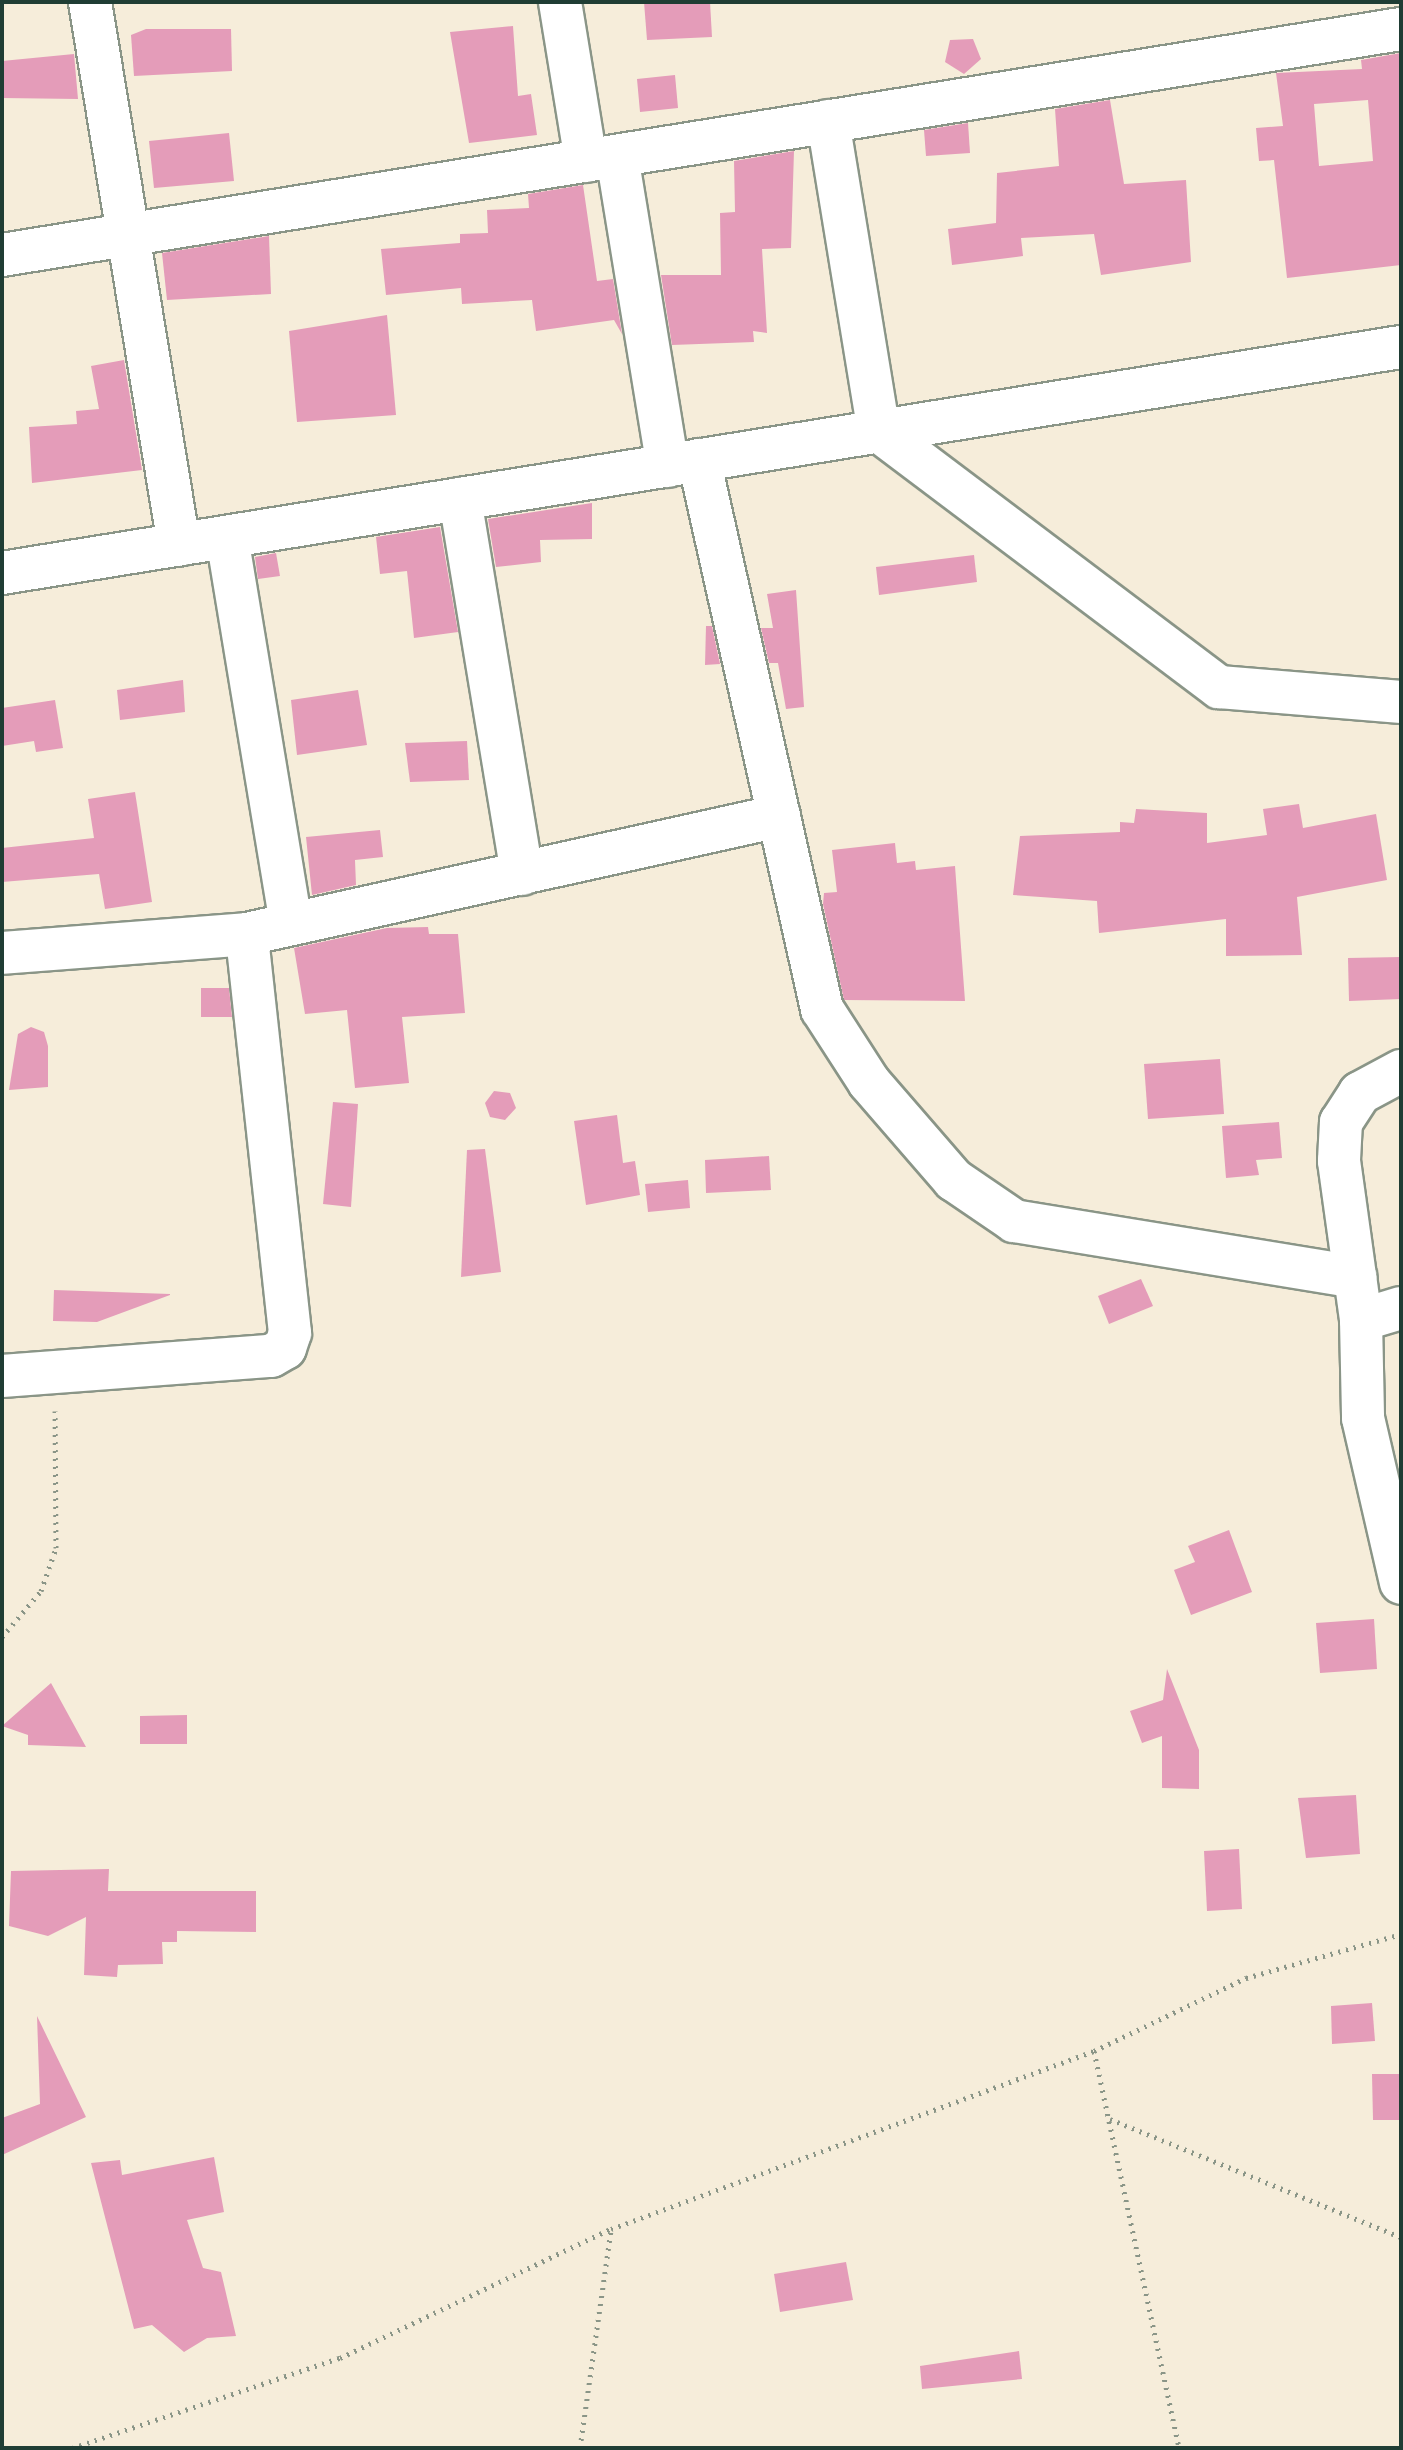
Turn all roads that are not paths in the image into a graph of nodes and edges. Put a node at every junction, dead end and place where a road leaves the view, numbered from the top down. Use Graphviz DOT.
graph roads {
  1 [pos="90,2"];
  2 [pos="560,2"];
  3 [pos="1401,29"];
  4 [pos="828,121"];
  5 [pos="602,158"];
  6 [pos="128,235"];
  7 [pos="2,255"];
  8 [pos="1401,347"];
  9 [pos="879,431"];
  10 [pos="684,463"];
  11 [pos="460,499"];
  12 [pos="227,537"];
  13 [pos="179,545"];
  14 [pos="2,573"];
  15 [pos="1401,702"];
  16 [pos="779,816"];
  17 [pos="522,874"];
  18 [pos="291,924"];
  19 [pos="247,934"];
  20 [pos="2,953"];
  21 [pos="1401,1071"];
  22 [pos="1355,1277"];
  23 [pos="1401,1308"];
  24 [pos="1361,1320"];
  25 [pos="2,1376"];
  26 [pos="1401,1583"];
  1 -- 6 [label="street"];
  2 -- 5 [label="street"];
  3 -- 4 [label="street"];
  4 -- 5 [label="street"];
  4 -- 9 [label="street"];
  5 -- 6 [label="street"];
  5 -- 10 [label="street"];
  6 -- 7 [label="street"];
  6 -- 13 [label="street"];
  8 -- 9 [label="street"];
  9 -- 10 [label="street"];
  9 -- 15 [label="street"];
  10 -- 11 [label="street"];
  10 -- 16 [label="street"];
  11 -- 12 [label="street"];
  11 -- 17 [label="street"];
  12 -- 13 [label="street"];
  12 -- 18 [label="street"];
  13 -- 14 [label="street"];
  16 -- 17 [label="street"];
  16 -- 22 [label="street"];
  17 -- 18 [label="street"];
  18 -- 19 [label="street"];
  19 -- 20 [label="street"];
  19 -- 25 [label="street"];
  21 -- 22 [label="street"];
  22 -- 24 [label="street"];
  23 -- 24 [label="street"];
  24 -- 26 [label="street"];
}
